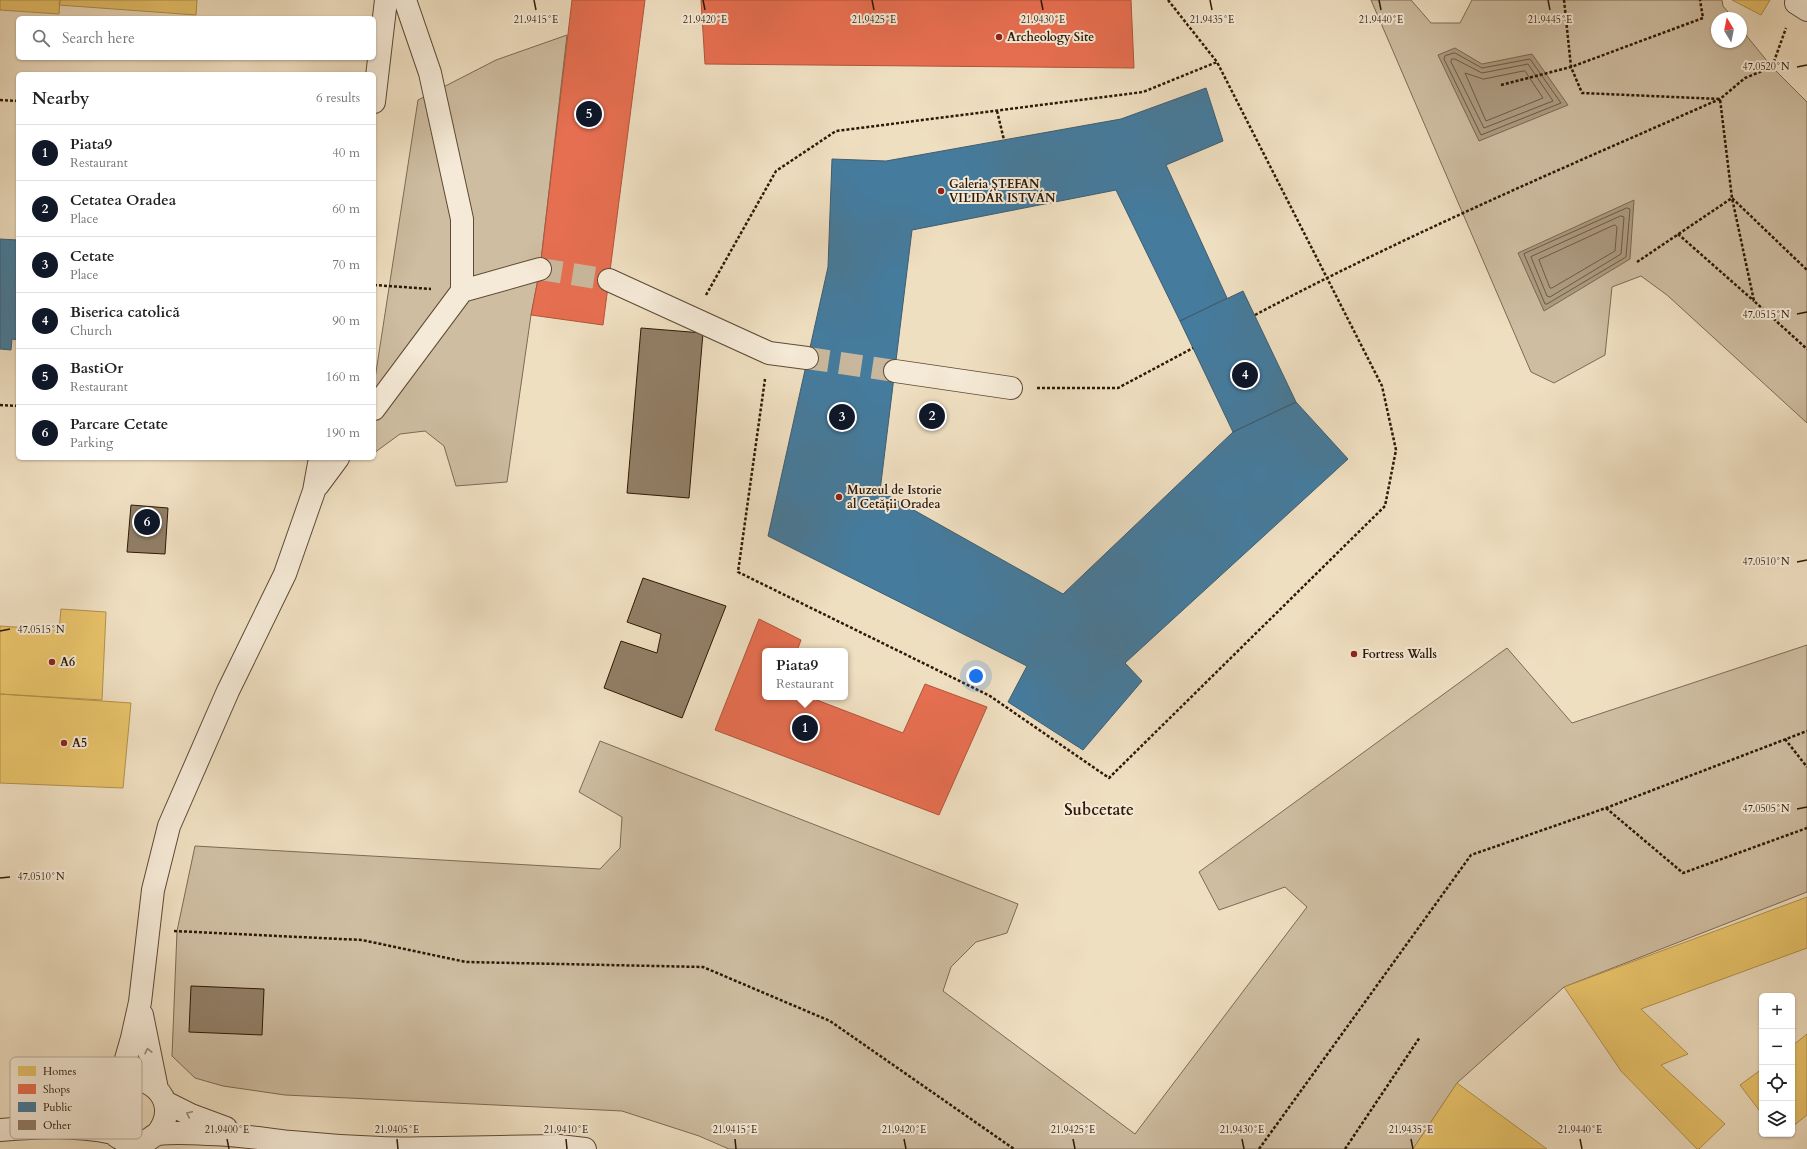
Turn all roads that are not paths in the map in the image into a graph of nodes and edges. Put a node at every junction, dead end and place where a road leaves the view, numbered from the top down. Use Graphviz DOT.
graph roads {
  1 [pos="386,0"];
  2 [pos="405,0"];
  3 [pos="376,85"];
  4 [pos="540,269"];
  5 [pos="609,280"];
  6 [pos="462,291"];
  7 [pos="807,358"];
  8 [pos="895,371"];
  9 [pos="1011,388"];
  10 [pos="376,406"];
  11 [pos="320,460"];
  12 [pos="337,460"];
  13 [pos="314,491"];
  14 [pos="140,1002"];
  15 [pos="126,1057"];
  16 [pos="142,1082"];
  17 [pos="161,1095"];
  18 [pos="10,1129"];
  19 [pos="0,1130"];
  20 [pos="157,1134"];
  21 [pos="252,1136"];
  22 [pos="120,1139"];
  23 [pos="585,1149"];
  1 -- 3 [label="street"];
  2 -- 6 [label="street"];
  4 -- 6 [label="street"];
  5 -- 7 [label="street"];
  6 -- 10 [label="street"];
  8 -- 9 [label="street"];
  11 -- 13 [label="street"];
  12 -- 13 [label="street"];
  13 -- 14 [label="street"];
  14 -- 15 [label="street"];
  17 -- 14 [label="street, one-way"];
  16 -- 17 [label="street"];
  17 -- 20 [label="street"];
  21 -- 17 [label="street, one-way"];
  18 -- 19 [label="street"];
  20 -- 21 [label="street"];
  20 -- 22 [label="street"];
  21 -- 23 [label="street"];
}
